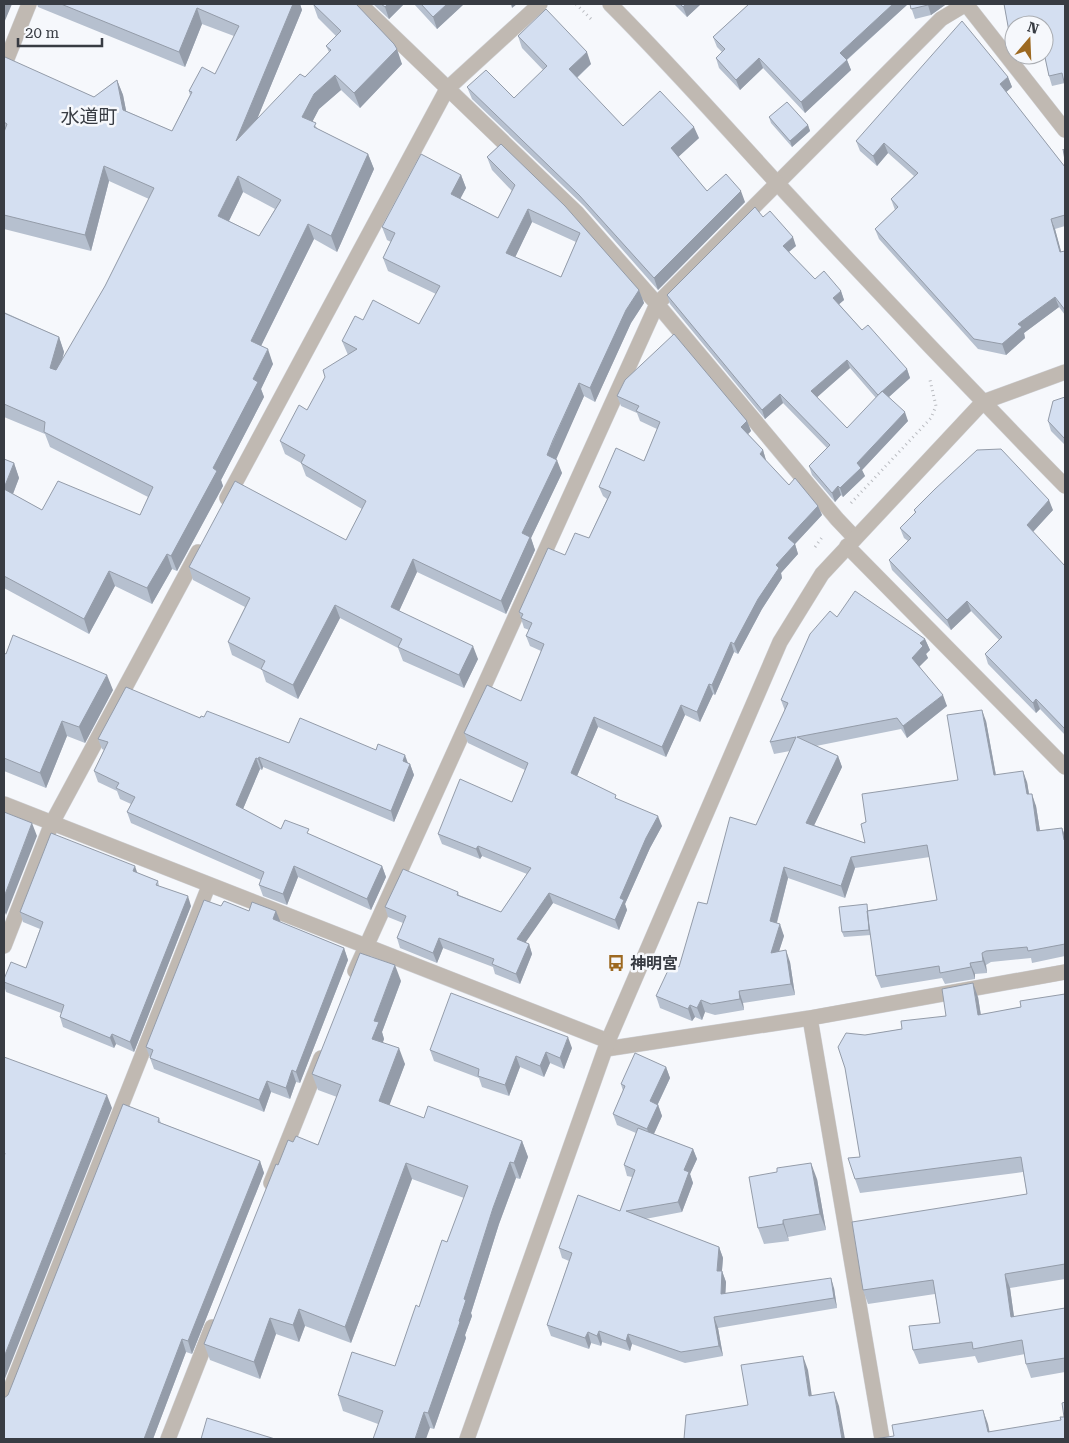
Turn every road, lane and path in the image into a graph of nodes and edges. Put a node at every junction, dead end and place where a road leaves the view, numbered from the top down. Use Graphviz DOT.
graph roads {
  1 [pos="29,4"];
  2 [pos="360,4"];
  3 [pos="540,4"];
  4 [pos="576,4"];
  5 [pos="610,4"];
  6 [pos="966,4"];
  7 [pos="597,25"];
  8 [pos="4,66"];
  9 [pos="447,89"];
  10 [pos="1065,130"];
  11 [pos="778,184"];
  12 [pos="657,304"];
  13 [pos="927,372"];
  14 [pos="1065,372"];
  15 [pos="983,402"];
  16 [pos="1065,486"];
  17 [pos="221,509"];
  18 [pos="836,519"];
  19 [pos="207,535"];
  20 [pos="851,542"];
  21 [pos="811,552"];
  22 [pos="1065,767"];
  23 [pos="4,804"];
  24 [pos="52,823"];
  25 [pos="209,885"];
  26 [pos="366,944"];
  27 [pos="4,946"];
  28 [pos="1065,972"];
  29 [pos="348,989"];
  30 [pos="810,1018"];
  31 [pos="327,1042"];
  32 [pos="607,1045"];
  33 [pos="266,1195"];
  34 [pos="218,1312"];
  35 [pos="4,1404"];
  36 [pos="168,1439"];
  37 [pos="468,1439"];
  38 [pos="882,1439"];
  1 -- 8 [label="street"];
  2 -- 9 [label="street"];
  3 -- 9 [label="street"];
  4 -- 7 [label="path"];
  5 -- 11 [label="street"];
  6 -- 10 [label="street"];
  6 -- 11 [label="street"];
  9 -- 12 [label="street"];
  9 -- 17 [label="street"];
  11 -- 12 [label="street"];
  11 -- 15 [label="street"];
  12 -- 18 [label="street"];
  12 -- 26 [label="street"];
  13 -- 18 [label="path"];
  14 -- 15 [label="street"];
  15 -- 16 [label="street"];
  15 -- 20 [label="street"];
  18 -- 20 [label="street"];
  18 -- 21 [label="path"];
  19 -- 24 [label="street"];
  20 -- 22 [label="street"];
  20 -- 32 [label="street"];
  23 -- 24 [label="street"];
  24 -- 25 [label="street"];
  24 -- 27 [label="street"];
  25 -- 26 [label="street"];
  25 -- 35 [label="lane"];
  26 -- 29 [label="street"];
  26 -- 32 [label="street"];
  28 -- 30 [label="street"];
  30 -- 32 [label="street"];
  30 -- 38 [label="street"];
  31 -- 33 [label="street"];
  32 -- 37 [label="street"];
  34 -- 36 [label="street"];
}
